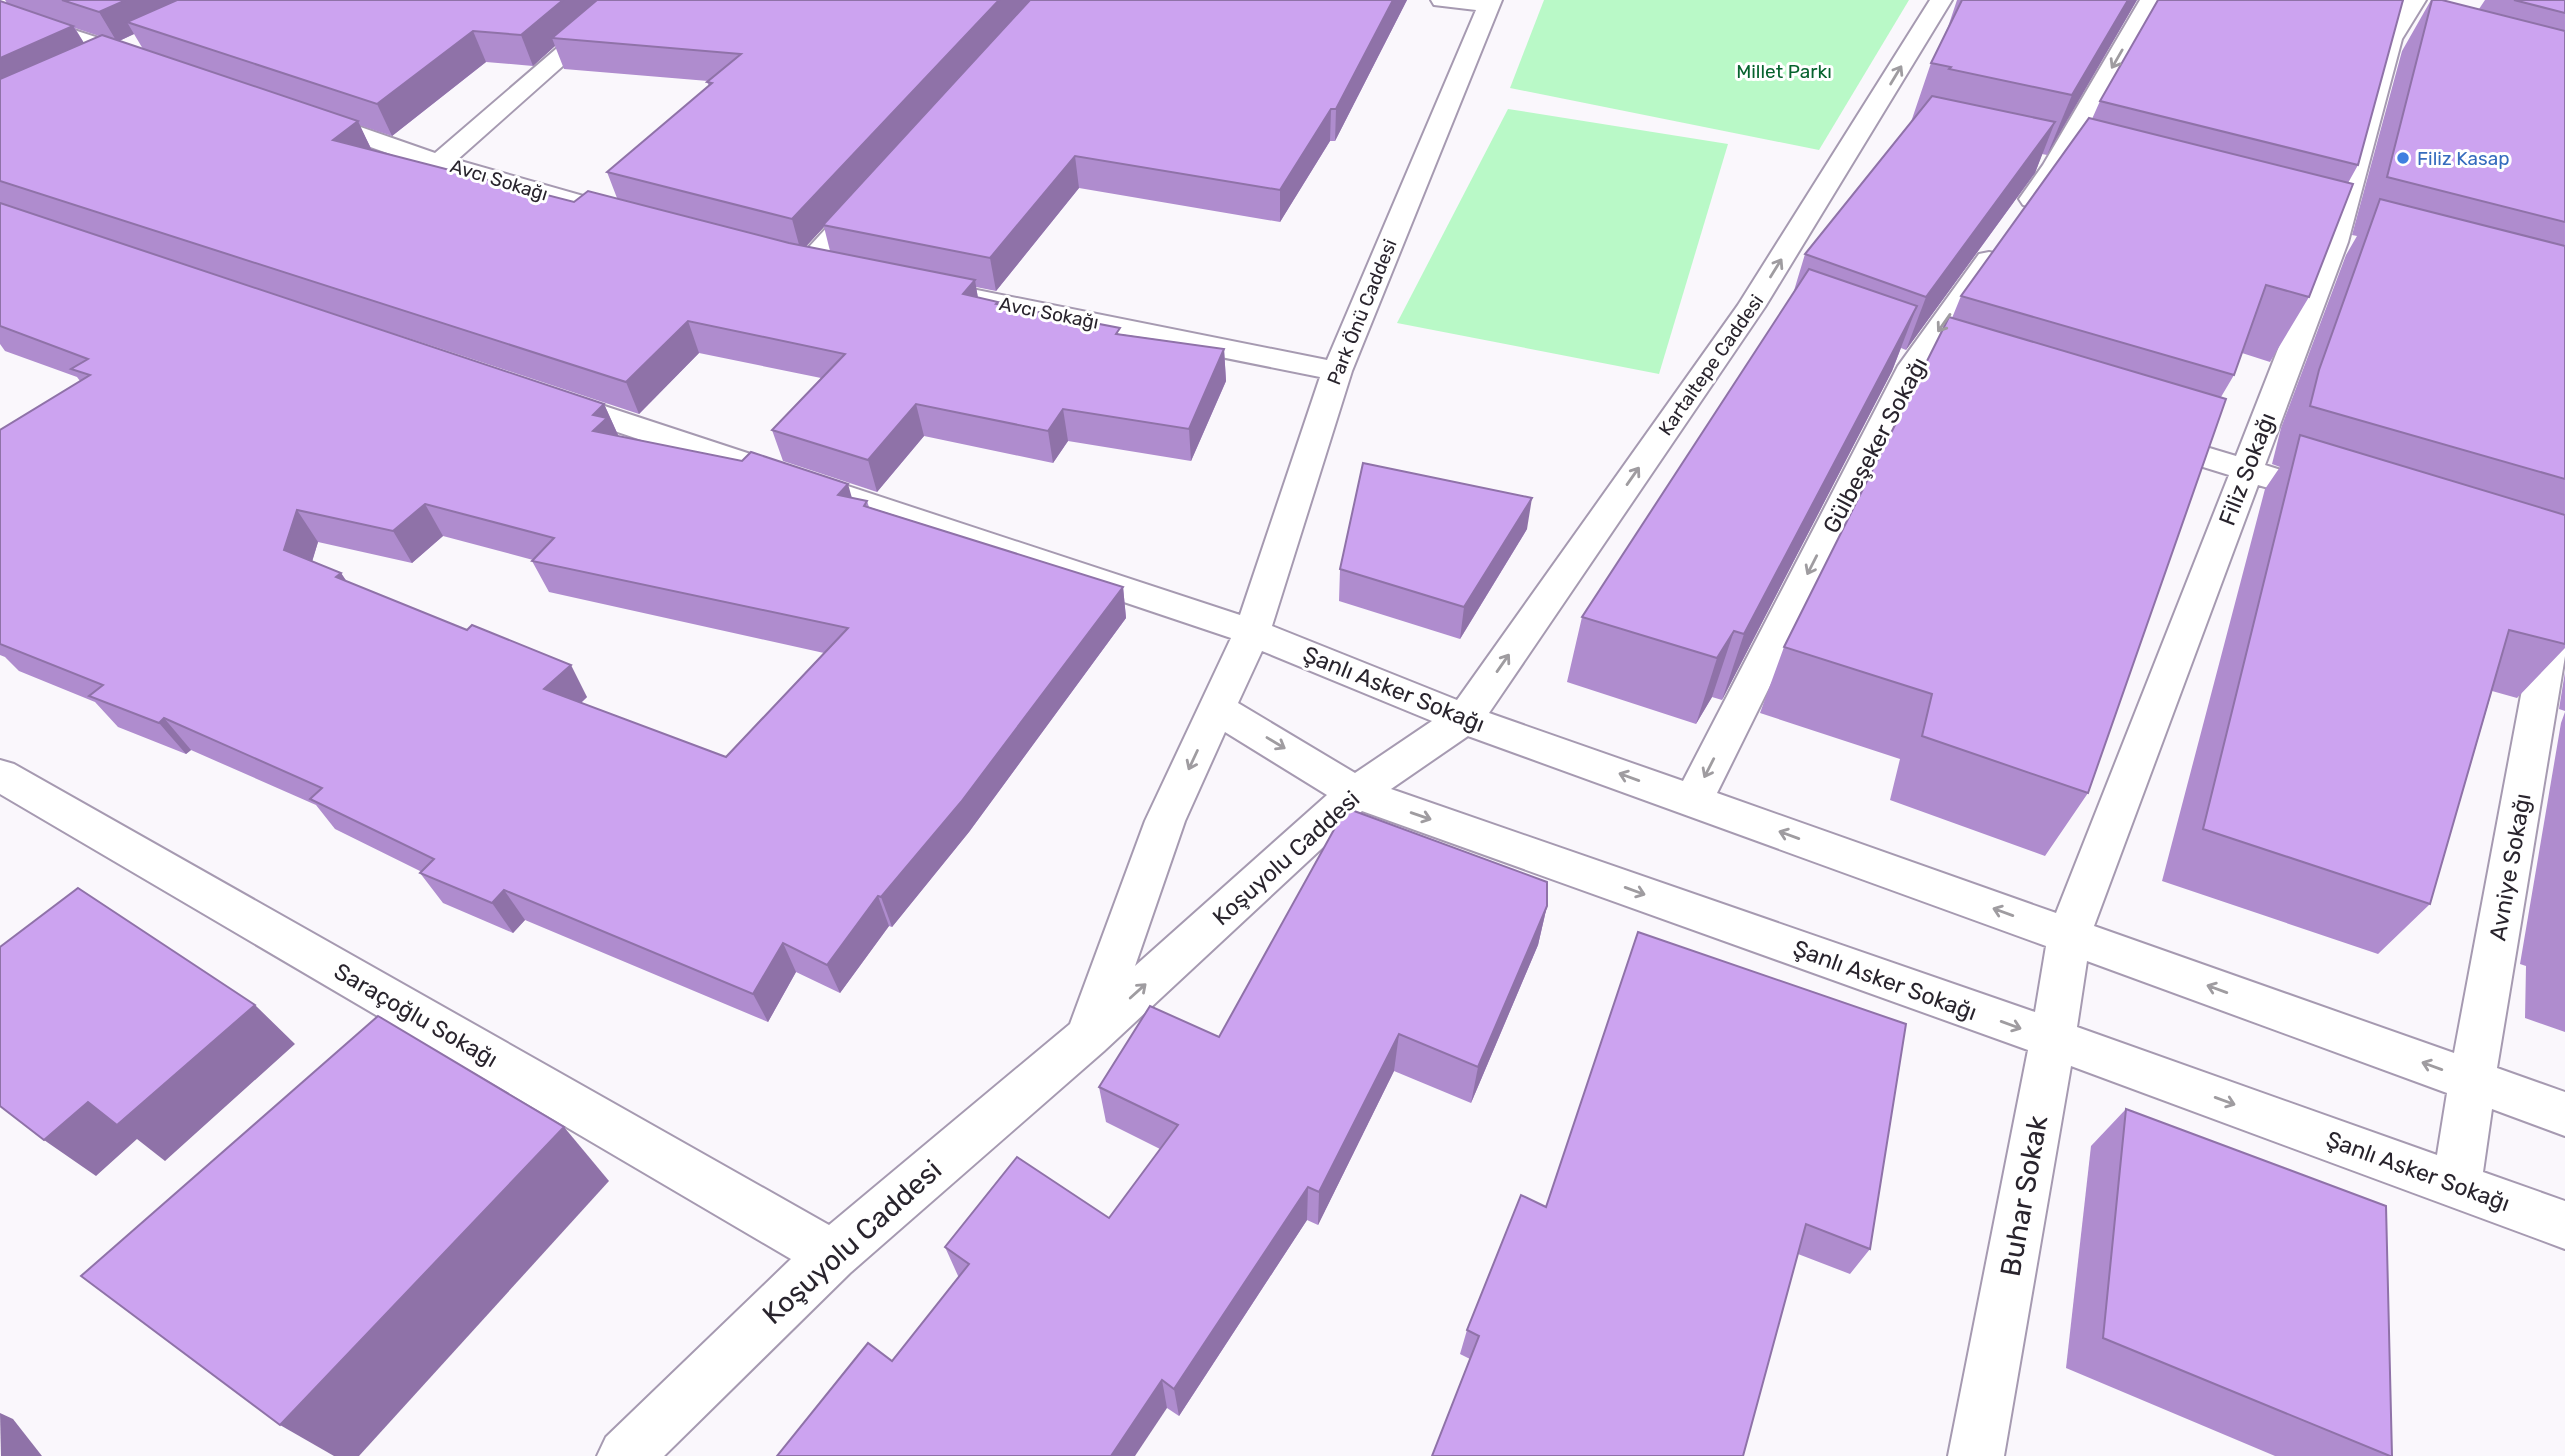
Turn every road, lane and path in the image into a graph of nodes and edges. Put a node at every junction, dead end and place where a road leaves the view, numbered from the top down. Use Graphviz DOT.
graph roads {
  1 [pos="626,0"];
  2 [pos="1442,0"];
  3 [pos="1941,0"];
  4 [pos="2151,0"];
  5 [pos="2415,0"];
  6 [pos="1490,3"];
  7 [pos="0,13"];
  8 [pos="146,41"];
  9 [pos="122,53"];
  10 [pos="97,64"];
  11 [pos="157,65"];
  12 [pos="298,114"];
  13 [pos="439,163"];
  14 [pos="881,183"];
  15 [pos="625,216"];
  16 [pos="809,264"];
  17 [pos="917,286"];
  18 [pos="1337,371"];
  19 [pos="535,394"];
  20 [pos="2132,434"];
  21 [pos="2247,470"];
  22 [pos="2300,487"];
  23 [pos="2557,562"];
  24 [pos="1252,632"];
  25 [pos="1217,708"];
  26 [pos="1464,719"];
  27 [pos="0,775"];
  28 [pos="1356,793"];
  29 [pos="1693,800"];
  30 [pos="2069,936"];
  31 [pos="1088,1037"];
  32 [pos="2053,1040"];
  33 [pos="2472,1081"];
  34 [pos="2565,1114"];
  35 [pos="2457,1184"];
  36 [pos="2565,1225"];
  37 [pos="832,1255"];
  38 [pos="625,1456"];
  39 [pos="1976,1456"];
  1 -- 13 [label="street"];
  2 -- 6 [label="street"];
  26 -- 3 [label="street, Kartaltepe Caddesi, one-way"];
  4 -- 29 [label="street, Gülbeşeker Sokağı, one-way"];
  5 -- 21 [label="street, Filiz Sokağı"];
  6 -- 18 [label="street, Park Önü Caddesi"];
  7 -- 9 [label="street"];
  8 -- 9 [label="street"];
  9 -- 10 [label="street"];
  9 -- 11 [label="street"];
  12 -- 13 [label="street, Avcı Sokağı"];
  13 -- 15 [label="street, Avcı Sokağı"];
  14 -- 16 [label="street"];
  17 -- 18 [label="street, Avcı Sokağı"];
  18 -- 24 [label="street, Park Önü Caddesi"];
  19 -- 24 [label="street, Şanlı Asker Sokağı"];
  20 -- 21 [label="street"];
  21 -- 22 [label="street"];
  21 -- 30 [label="street, Filiz Sokağı"];
  23 -- 33 [label="street, Avniye Sokağı"];
  24 -- 25 [label="street, Koşuyolu Caddesi"];
  24 -- 26 [label="street, Şanlı Asker Sokağı"];
  25 -- 28 [label="street, Şanlı Asker Sokağı, one-way"];
  25 -- 31 [label="street, Koşuyolu Caddesi, one-way"];
  26 -- 28 [label="street, Koşuyolu Caddesi"];
  29 -- 26 [label="street, Şanlı Asker Sokağı, one-way"];
  27 -- 37 [label="street, Saraçoğlu Sokağı"];
  31 -- 28 [label="street, Koşuyolu Caddesi, one-way"];
  28 -- 32 [label="street, Şanlı Asker Sokağı, one-way"];
  30 -- 29 [label="street, Şanlı Asker Sokağı, one-way"];
  30 -- 32 [label="street, Buhar Sokak"];
  33 -- 30 [label="street, Şanlı Asker Sokağı, one-way"];
  31 -- 37 [label="street, Koşuyolu Caddesi"];
  32 -- 35 [label="street, Şanlı Asker Sokağı, one-way"];
  32 -- 39 [label="street, Buhar Sokak"];
  33 -- 34 [label="street, Şanlı Asker Sokağı"];
  33 -- 35 [label="street, Avniye Sokağı"];
  35 -- 36 [label="street, Şanlı Asker Sokağı"];
  37 -- 38 [label="street, Koşuyolu Caddesi"];
}
